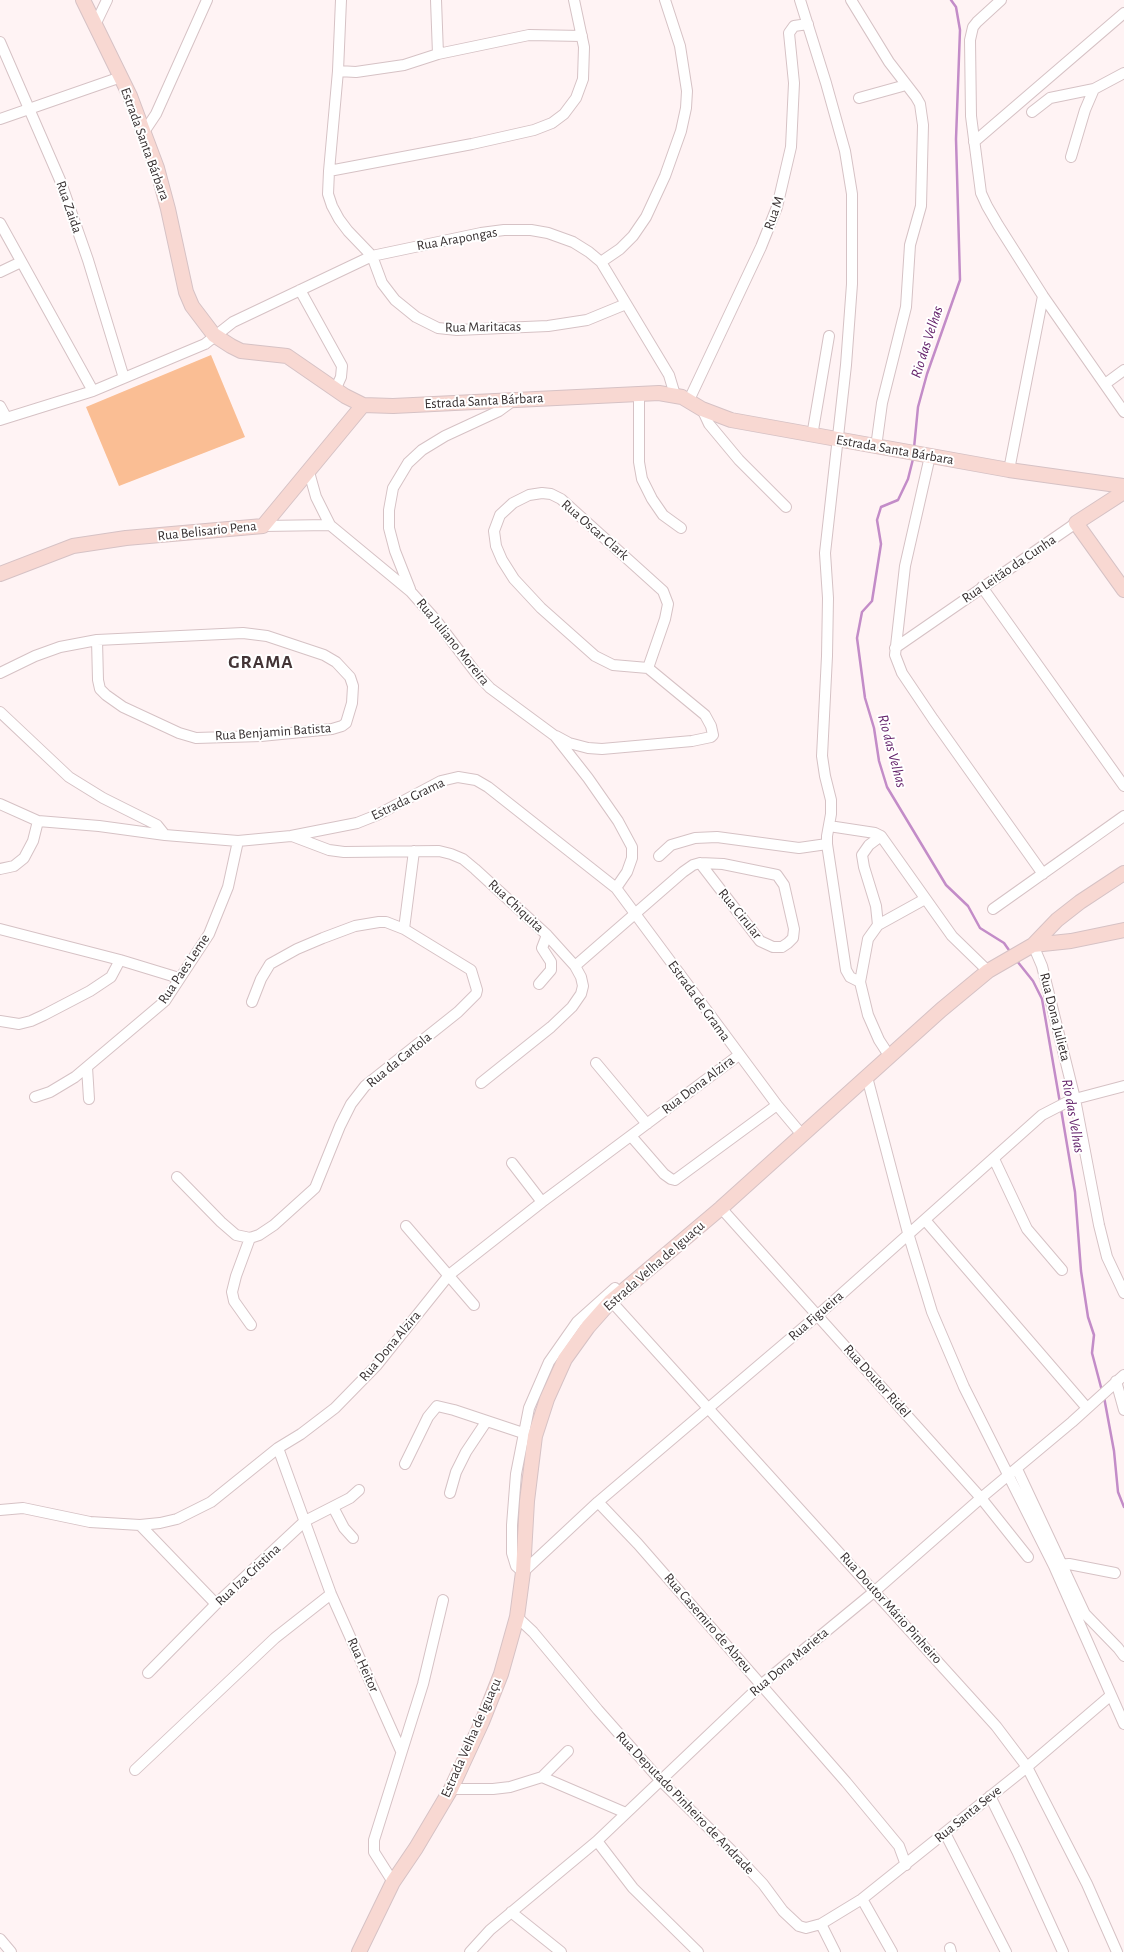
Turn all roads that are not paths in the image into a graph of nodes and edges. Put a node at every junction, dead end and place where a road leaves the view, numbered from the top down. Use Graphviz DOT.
graph roads {
  1 [pos="83,0"];
  2 [pos="107,0"];
  3 [pos="207,0"];
  4 [pos="341,0"];
  5 [pos="436,0"];
  6 [pos="574,0"];
  7 [pos="666,0"];
  8 [pos="800,0"];
  9 [pos="851,0"];
  10 [pos="1001,0"];
  11 [pos="1124,13"];
  12 [pos="808,24"];
  13 [pos="95,25"];
  14 [pos="582,36"];
  15 [pos="0,42"];
  16 [pos="438,54"];
  17 [pos="338,71"];
  18 [pos="1124,73"];
  19 [pos="121,76"];
  20 [pos="906,85"];
  21 [pos="1094,89"];
  22 [pos="859,98"];
  23 [pos="29,108"];
  24 [pos="1032,112"];
  25 [pos="0,118"];
  26 [pos="144,132"];
  27 [pos="974,142"];
  28 [pos="1071,157"];
  29 [pos="329,171"];
  30 [pos="0,223"];
  31 [pos="372,256"];
  32 [pos="21,262"];
  33 [pos="601,262"];
  34 [pos="0,272"];
  35 [pos="300,290"];
  36 [pos="1043,296"];
  37 [pos="626,304"];
  38 [pos="214,335"];
  39 [pos="829,336"];
  40 [pos="1124,370"];
  41 [pos="124,378"];
  42 [pos="1105,384"];
  43 [pos="336,388"];
  44 [pos="93,391"];
  45 [pos="639,393"];
  46 [pos="675,395"];
  47 [pos="514,399"];
  48 [pos="689,400"];
  49 [pos="363,405"];
  50 [pos="0,406"];
  51 [pos="702,409"];
  52 [pos="1124,412"];
  53 [pos="3,418"];
  54 [pos="812,436"];
  55 [pos="837,439"];
  56 [pos="876,447"];
  57 [pos="927,456"];
  58 [pos="1009,470"];
  59 [pos="309,472"];
  60 [pos="1124,486"];
  61 [pos="1124,492"];
  62 [pos="786,507"];
  63 [pos="1076,523"];
  64 [pos="330,525"];
  65 [pos="263,526"];
  66 [pos="681,528"];
  67 [pos="0,574"];
  68 [pos="982,587"];
  69 [pos="1124,590"];
  70 [pos="411,592"];
  71 [pos="97,640"];
  72 [pos="895,648"];
  73 [pos="648,668"];
  74 [pos="0,673"];
  75 [pos="0,712"];
  76 [pos="555,736"];
  77 [pos="1124,786"];
  78 [pos="0,804"];
  79 [pos="1124,816"];
  80 [pos="38,820"];
  81 [pos="830,826"];
  82 [pos="165,835"];
  83 [pos="291,836"];
  84 [pos="881,836"];
  85 [pos="238,841"];
  86 [pos="827,844"];
  87 [pos="414,851"];
  88 [pos="659,856"];
  89 [pos="700,863"];
  90 [pos="0,869"];
  91 [pos="1124,873"];
  92 [pos="1043,874"];
  93 [pos="616,888"];
  94 [pos="925,899"];
  95 [pos="993,909"];
  96 [pos="634,914"];
  97 [pos="1057,920"];
  98 [pos="878,925"];
  99 [pos="404,930"];
  100 [pos="1124,930"];
  101 [pos="0,931"];
  102 [pos="547,935"];
  103 [pos="1071,941"];
  104 [pos="1028,948"];
  105 [pos="120,960"];
  106 [pos="575,966"];
  107 [pos="988,971"];
  108 [pos="179,978"];
  109 [pos="860,982"];
  110 [pos="539,984"];
  111 [pos="252,1002"];
  112 [pos="0,1022"];
  113 [pos="739,1054"];
  114 [pos="890,1057"];
  115 [pos="596,1063"];
  116 [pos="87,1066"];
  117 [pos="867,1077"];
  118 [pos="481,1083"];
  119 [pos="1124,1086"];
  120 [pos="35,1097"];
  121 [pos="89,1100"];
  122 [pos="1073,1100"];
  123 [pos="777,1105"];
  124 [pos="647,1124"];
  125 [pos="631,1136"];
  126 [pos="803,1136"];
  127 [pos="994,1159"];
  128 [pos="512,1163"];
  129 [pos="177,1177"];
  130 [pos="542,1202"];
  131 [pos="722,1208"];
  132 [pos="925,1220"];
  133 [pos="406,1226"];
  134 [pos="908,1234"];
  135 [pos="250,1238"];
  136 [pos="1062,1270"];
  137 [pos="449,1275"];
  138 [pos="1124,1293"];
  139 [pos="613,1294"];
  140 [pos="474,1305"];
  141 [pos="818,1315"];
  142 [pos="251,1325"];
  143 [pos="1117,1380"];
  144 [pos="1089,1406"];
  145 [pos="708,1408"];
  146 [pos="1124,1410"];
  147 [pos="486,1422"];
  148 [pos="523,1433"];
  149 [pos="278,1448"];
  150 [pos="405,1464"];
  151 [pos="1017,1469"];
  152 [pos="1007,1476"];
  153 [pos="359,1490"];
  154 [pos="450,1493"];
  155 [pos="980,1498"];
  156 [pos="598,1502"];
  157 [pos="334,1507"];
  158 [pos="0,1510"];
  159 [pos="306,1521"];
  160 [pos="140,1525"];
  161 [pos="354,1538"];
  162 [pos="1028,1556"];
  163 [pos="1058,1565"];
  164 [pos="523,1572"];
  165 [pos="1115,1573"];
  166 [pos="875,1591"];
  167 [pos="331,1594"];
  168 [pos="443,1600"];
  169 [pos="216,1604"];
  170 [pos="517,1617"];
  171 [pos="1124,1656"];
  172 [pos="148,1673"];
  173 [pos="762,1684"];
  174 [pos="1110,1696"];
  175 [pos="1124,1724"];
  176 [pos="401,1751"];
  177 [pos="568,1751"];
  178 [pos="1027,1767"];
  179 [pos="135,1770"];
  180 [pos="542,1777"];
  181 [pos="660,1780"];
  182 [pos="451,1789"];
  183 [pos="990,1796"];
  184 [pos="626,1813"];
  185 [pos="945,1832"];
  186 [pos="596,1841"];
  187 [pos="906,1864"];
  188 [pos="392,1882"];
  189 [pos="862,1899"];
  190 [pos="511,1912"];
  191 [pos="821,1924"];
  192 [pos="0,1939"];
  193 [pos="12,1952"];
  194 [pos="359,1952"];
  195 [pos="470,1952"];
  196 [pos="561,1952"];
  197 [pos="698,1952"];
  198 [pos="835,1952"];
  199 [pos="892,1952"];
  200 [pos="1006,1952"];
  201 [pos="1063,1952"];
  202 [pos="1117,1952"];
  1 -- 13 [label="street, Estrada Santa Bárbara"];
  2 -- 13 [label="street"];
  3 -- 26 [label="street"];
  4 -- 17 [label="street"];
  5 -- 16 [label="street"];
  6 -- 14 [label="street"];
  7 -- 33 [label="street"];
  8 -- 12 [label="street"];
  9 -- 20 [label="street"];
  10 -- 27 [label="street"];
  11 -- 27 [label="street"];
  12 -- 48 [label="street, Rua M"];
  12 -- 55 [label="street"];
  13 -- 19 [label="street, Estrada Santa Bárbara"];
  14 -- 16 [label="street"];
  14 -- 29 [label="street"];
  15 -- 23 [label="street, Rua Zaida"];
  16 -- 17 [label="street"];
  17 -- 29 [label="street"];
  18 -- 21 [label="street"];
  19 -- 23 [label="street"];
  19 -- 26 [label="street, Estrada Santa Bárbara"];
  20 -- 22 [label="street"];
  20 -- 56 [label="street"];
  21 -- 24 [label="street"];
  21 -- 28 [label="street"];
  23 -- 25 [label="street"];
  23 -- 41 [label="street, Rua Zaida"];
  26 -- 38 [label="street, Estrada Santa Bárbara"];
  27 -- 36 [label="street"];
  29 -- 31 [label="street"];
  30 -- 32 [label="street"];
  31 -- 33 [label="street, Rua Arapongas"];
  31 -- 35 [label="street, Rua Arapongas"];
  31 -- 37 [label="street, Rua Maritacas"];
  32 -- 34 [label="street"];
  32 -- 44 [label="street"];
  33 -- 37 [label="street, Rua Arapongas"];
  35 -- 38 [label="street, Rua Arapongas"];
  35 -- 43 [label="street"];
  36 -- 42 [label="street"];
  36 -- 58 [label="street"];
  37 -- 46 [label="street, Rua Arapongas"];
  38 -- 41 [label="street, Rua Arapongas"];
  38 -- 43 [label="street, Estrada Santa Bárbara"];
  39 -- 54 [label="street"];
  40 -- 42 [label="street"];
  41 -- 44 [label="street, Rua Arapongas"];
  42 -- 52 [label="street"];
  43 -- 49 [label="street, Estrada Santa Bárbara"];
  44 -- 53 [label="street, Rua Arapongas"];
  45 -- 46 [label="street, Estrada Santa Bárbara"];
  45 -- 47 [label="street, Estrada Santa Bárbara"];
  45 -- 66 [label="street"];
  46 -- 48 [label="street, Estrada Santa Bárbara"];
  47 -- 49 [label="street, Estrada Santa Bárbara"];
  47 -- 70 [label="street"];
  48 -- 51 [label="street, Estrada Santa Bárbara"];
  49 -- 59 [label="street, Rua Belisario Pena"];
  50 -- 53 [label="street"];
  51 -- 54 [label="street, Estrada Santa Bárbara"];
  51 -- 62 [label="street"];
  54 -- 55 [label="street, Estrada Santa Bárbara"];
  55 -- 56 [label="street, Estrada Santa Bárbara"];
  55 -- 81 [label="street"];
  56 -- 57 [label="street, Estrada Santa Bárbara"];
  57 -- 58 [label="street, Estrada Santa Bárbara"];
  57 -- 72 [label="street"];
  58 -- 60 [label="street, Estrada Santa Bárbara"];
  59 -- 64 [label="street, Rua Juliano Moreira"];
  59 -- 65 [label="street, Rua Belisario Pena"];
  61 -- 63 [label="street, Rua Leitão da Cunha"];
  63 -- 68 [label="street, Rua Leitão da Cunha"];
  63 -- 69 [label="street"];
  64 -- 65 [label="street"];
  64 -- 70 [label="street, Rua Juliano Moreira"];
  65 -- 67 [label="street, Rua Belisario Pena"];
  68 -- 72 [label="street, Rua Leitão da Cunha"];
  68 -- 77 [label="street"];
  70 -- 76 [label="street, Rua Juliano Moreira"];
  71 -- 71 [label="street, Rua Benjamin Batista"];
  71 -- 74 [label="street, Rua Benjamin Batista"];
  72 -- 92 [label="street"];
  73 -- 73 [label="street, Rua Oscar Clark"];
  73 -- 76 [label="street"];
  75 -- 82 [label="street"];
  76 -- 93 [label="street, Rua Juliano Moreira"];
  78 -- 80 [label="street, Estrada Grama"];
  79 -- 92 [label="street"];
  80 -- 82 [label="street, Estrada Grama"];
  80 -- 90 [label="street"];
  81 -- 84 [label="street"];
  81 -- 86 [label="street"];
  82 -- 85 [label="street, Estrada Grama"];
  83 -- 85 [label="street, Estrada Grama"];
  83 -- 87 [label="street, Rua Chiquita"];
  83 -- 93 [label="street, Estrada Grama"];
  84 -- 94 [label="street"];
  84 -- 98 [label="street"];
  85 -- 108 [label="street, Rua Paes Leme"];
  86 -- 88 [label="street"];
  86 -- 109 [label="street"];
  87 -- 99 [label="street"];
  87 -- 102 [label="street, Rua Chiquita"];
  89 -- 89 [label="street, Rua Cirular"];
  89 -- 96 [label="street"];
  91 -- 97 [label="street, Estrada Velha de Iguaçu"];
  92 -- 95 [label="street"];
  93 -- 96 [label="street, Estrada de Grama"];
  94 -- 98 [label="street"];
  94 -- 107 [label="street"];
  96 -- 106 [label="street"];
  96 -- 113 [label="street, Estrada de Grama"];
  97 -- 103 [label="street"];
  97 -- 104 [label="street, Estrada Velha de Iguaçu"];
  98 -- 109 [label="street"];
  99 -- 111 [label="street"];
  99 -- 135 [label="street, Rua da Cartola"];
  100 -- 103 [label="street, Estrada Velha de Iguaçu"];
  101 -- 105 [label="street"];
  102 -- 106 [label="street, Rua Chiquita"];
  102 -- 110 [label="street"];
  103 -- 104 [label="street, Estrada Velha de Iguaçu"];
  104 -- 107 [label="street, Estrada Velha de Iguaçu"];
  104 -- 122 [label="street, Rua Dona Julieta"];
  105 -- 108 [label="street"];
  105 -- 112 [label="street"];
  106 -- 118 [label="street, Rua Chiquita"];
  107 -- 114 [label="street, Estrada Velha de Iguaçu"];
  108 -- 116 [label="street, Rua Paes Leme"];
  109 -- 114 [label="street"];
  113 -- 123 [label="street, Estrada de Grama"];
  113 -- 124 [label="street, Rua Dona Alzira"];
  114 -- 117 [label="street, Estrada Velha de Iguaçu"];
  115 -- 124 [label="street"];
  116 -- 120 [label="street, Rua Paes Leme"];
  116 -- 121 [label="street"];
  117 -- 126 [label="street, Estrada Velha de Iguaçu"];
  117 -- 134 [label="street"];
  119 -- 122 [label="street, Rua Figueira"];
  122 -- 127 [label="street, Rua Figueira"];
  122 -- 138 [label="street, Rua Dona Julieta"];
  123 -- 125 [label="street"];
  123 -- 126 [label="street, Estrada de Grama"];
  124 -- 125 [label="street, Rua Dona Alzira"];
  125 -- 130 [label="street, Rua Dona Alzira"];
  126 -- 131 [label="street, Estrada Velha de Iguaçu"];
  127 -- 132 [label="street, Rua Figueira"];
  127 -- 136 [label="street"];
  128 -- 130 [label="street"];
  129 -- 135 [label="street"];
  130 -- 137 [label="street, Rua Dona Alzira"];
  131 -- 139 [label="street, Estrada Velha de Iguaçu"];
  131 -- 141 [label="street, Rua Doutor Ridel"];
  132 -- 134 [label="street, Rua Figueira"];
  132 -- 144 [label="street"];
  133 -- 137 [label="street"];
  134 -- 141 [label="street, Rua Figueira"];
  134 -- 152 [label="street"];
  135 -- 142 [label="street"];
  137 -- 140 [label="street"];
  137 -- 149 [label="street, Rua Dona Alzira"];
  139 -- 145 [label="street, Rua Doutor Mário Pinheiro"];
  139 -- 148 [label="street"];
  139 -- 164 [label="street, Estrada Velha de Iguaçu"];
  141 -- 145 [label="street, Rua Figueira"];
  141 -- 155 [label="street, Rua Doutor Ridel"];
  143 -- 144 [label="street, Rua Dona Marieta"];
  143 -- 146 [label="street"];
  144 -- 151 [label="street, Rua Dona Marieta"];
  145 -- 156 [label="street, Rua Figueira"];
  145 -- 166 [label="street, Rua Doutor Mário Pinheiro"];
  147 -- 148 [label="street"];
  147 -- 150 [label="street"];
  147 -- 154 [label="street"];
  148 -- 164 [label="street"];
  149 -- 159 [label="street, Rua Heitor"];
  149 -- 160 [label="street, Rua Dona Alzira"];
  151 -- 152 [label="street, Rua Dona Marieta"];
  151 -- 163 [label="street"];
  152 -- 155 [label="street, Rua Dona Marieta"];
  152 -- 163 [label="street"];
  153 -- 157 [label="street, Rua Iza Cristina"];
  155 -- 162 [label="street, Rua Doutor Ridel"];
  155 -- 166 [label="street, Rua Dona Marieta"];
  156 -- 164 [label="street, Rua Figueira"];
  156 -- 173 [label="street, Rua Casemiro de Abreu"];
  157 -- 159 [label="street, Rua Iza Cristina"];
  157 -- 161 [label="street"];
  158 -- 160 [label="street, Rua Dona Alzira"];
  159 -- 167 [label="street, Rua Heitor"];
  159 -- 169 [label="street, Rua Iza Cristina"];
  160 -- 169 [label="street"];
  163 -- 165 [label="street"];
  163 -- 171 [label="street"];
  163 -- 174 [label="street"];
  164 -- 170 [label="street, Estrada Velha de Iguaçu"];
  166 -- 173 [label="street, Rua Dona Marieta"];
  166 -- 178 [label="street, Rua Doutor Mário Pinheiro"];
  167 -- 176 [label="street, Rua Heitor"];
  167 -- 179 [label="street"];
  168 -- 176 [label="street"];
  169 -- 172 [label="street, Rua Iza Cristina"];
  170 -- 181 [label="street, Rua Deputado Pinheiro de Andrade"];
  170 -- 182 [label="street, Estrada Velha de Iguaçu"];
  173 -- 181 [label="street, Rua Dona Marieta"];
  173 -- 187 [label="street, Rua Casemiro de Abreu"];
  174 -- 175 [label="street"];
  174 -- 178 [label="street, Rua Santa Seve"];
  176 -- 188 [label="street"];
  177 -- 180 [label="street"];
  178 -- 183 [label="street, Rua Santa Seve"];
  178 -- 202 [label="street, Rua Doutor Mário Pinheiro"];
  180 -- 182 [label="street"];
  180 -- 184 [label="street"];
  181 -- 184 [label="street, Rua Dona Marieta"];
  181 -- 191 [label="street, Rua Deputado Pinheiro de Andrade"];
  182 -- 188 [label="street, Estrada Velha de Iguaçu"];
  183 -- 185 [label="street, Rua Santa Seve"];
  183 -- 201 [label="street"];
  184 -- 186 [label="street, Rua Dona Marieta"];
  185 -- 187 [label="street, Rua Santa Seve"];
  185 -- 200 [label="street"];
  186 -- 190 [label="street, Rua Dona Marieta"];
  186 -- 197 [label="street"];
  187 -- 189 [label="street, Rua Santa Seve"];
  188 -- 194 [label="street, Estrada Velha de Iguaçu"];
  189 -- 191 [label="street, Rua Santa Seve"];
  189 -- 199 [label="street"];
  190 -- 195 [label="street, Rua Dona Marieta"];
  190 -- 196 [label="street"];
  191 -- 198 [label="street"];
  192 -- 193 [label="street"];
}
